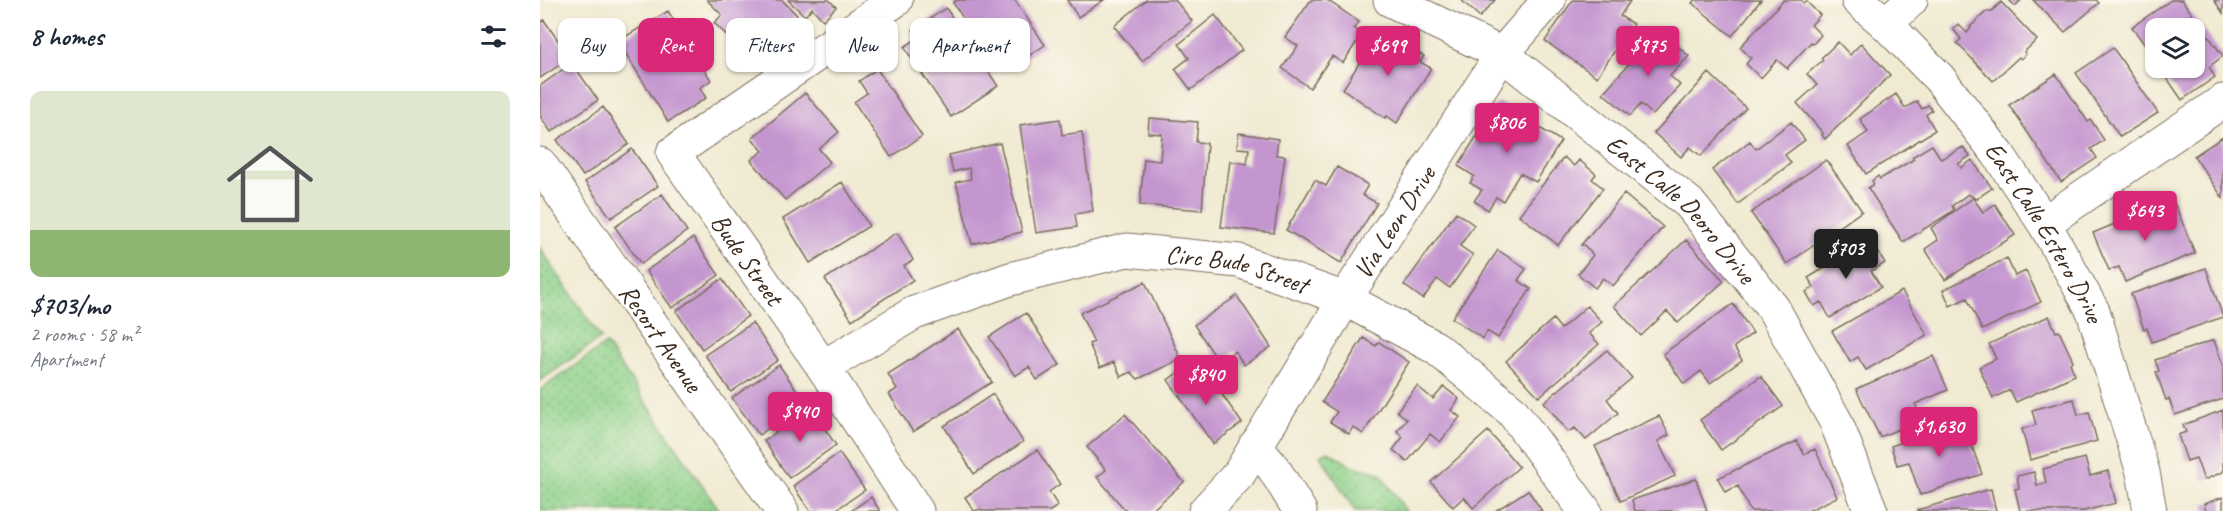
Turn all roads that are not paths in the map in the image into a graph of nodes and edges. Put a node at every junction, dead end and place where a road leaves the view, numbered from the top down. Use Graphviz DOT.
graph roads {
  1 [pos="896,0"];
  2 [pos="1390,0"];
  3 [pos="1549,0"];
  4 [pos="1858,0"];
  5 [pos="1911,0"];
  6 [pos="1886,24"];
  7 [pos="1502,54"];
  8 [pos="2223,101"];
  9 [pos="540,164"];
  10 [pos="2044,223"];
  11 [pos="1345,298"];
  12 [pos="823,367"];
  13 [pos="1255,446"];
  14 [pos="782,511"];
  15 [pos="917,511"];
  16 [pos="1205,511"];
  17 [pos="1300,511"];
  18 [pos="1585,511"];
  19 [pos="1871,511"];
  20 [pos="2150,511"];
  1 -- 12 [label="street, Bude Street"];
  2 -- 7 [label="street, East Calle Deoro Drive"];
  3 -- 7 [label="street, Via Leon Drive"];
  4 -- 6 [label="street, East Calle Estero Drive"];
  5 -- 6 [label="street"];
  6 -- 10 [label="street, East Calle Estero Drive"];
  7 -- 11 [label="street, Via Leon Drive"];
  7 -- 19 [label="street, East Calle Deoro Drive"];
  8 -- 10 [label="street"];
  9 -- 14 [label="street, Resort Avenue"];
  10 -- 20 [label="street, East Calle Estero Drive"];
  11 -- 12 [label="street, Circ Bude Street"];
  11 -- 13 [label="street, Via Leon Drive"];
  11 -- 18 [label="street, Circ Bude Street"];
  12 -- 15 [label="street, Bude Street"];
  13 -- 16 [label="street, Via Leon Drive"];
  13 -- 17 [label="street"];
}
